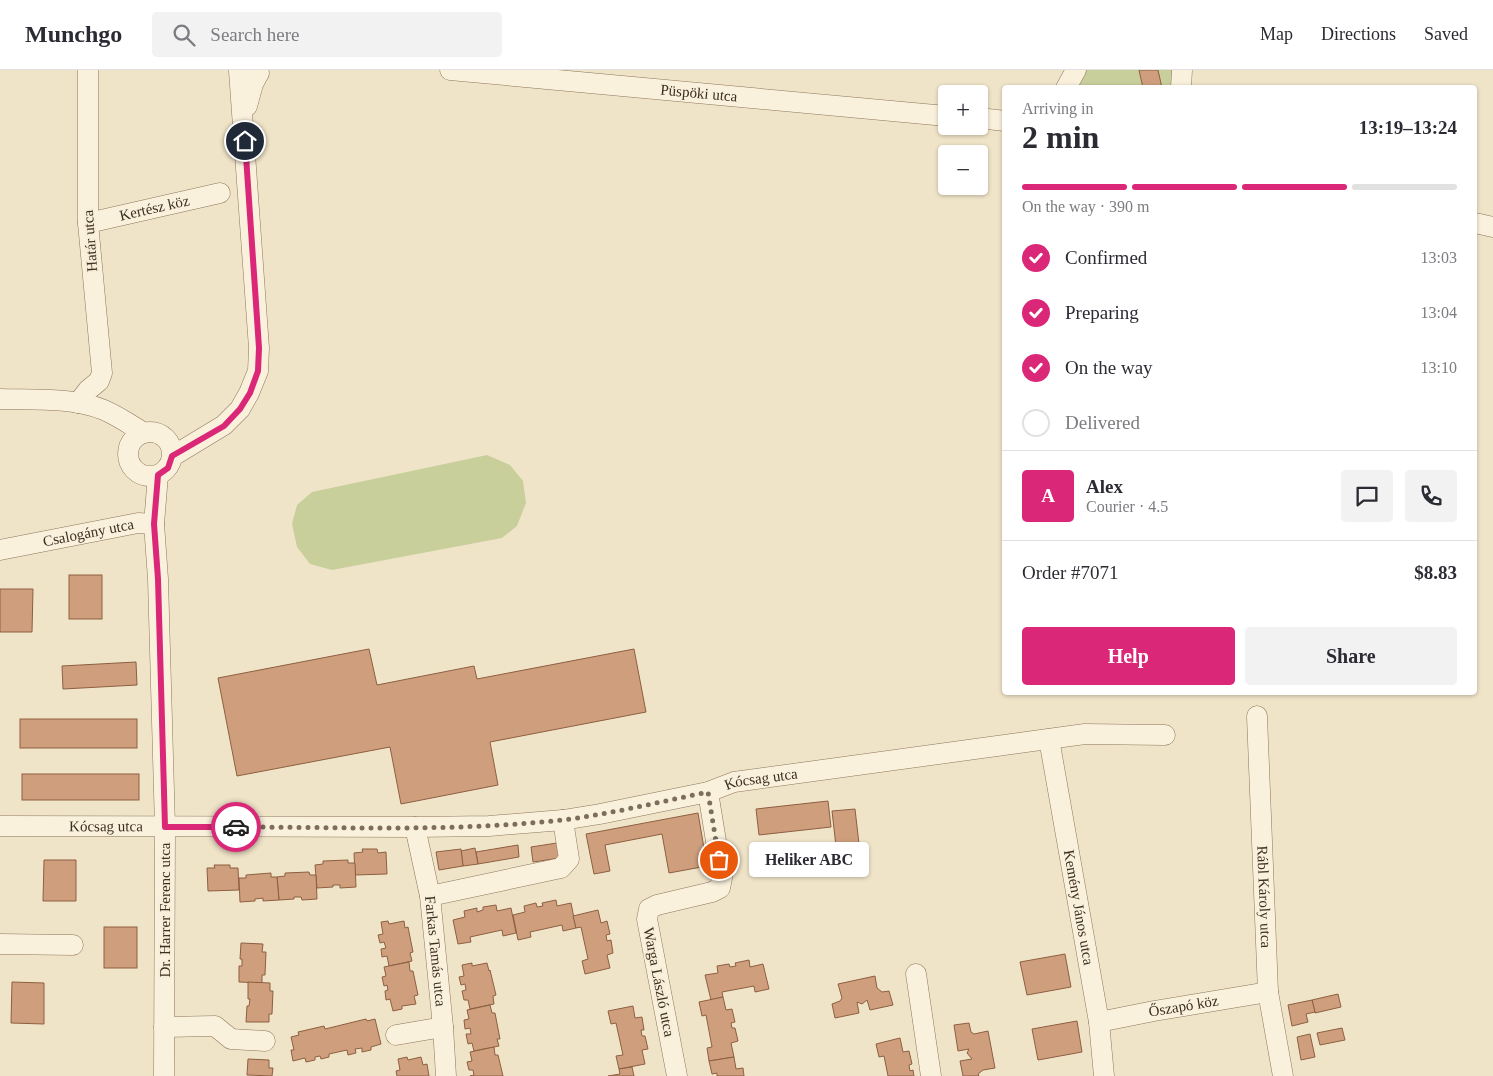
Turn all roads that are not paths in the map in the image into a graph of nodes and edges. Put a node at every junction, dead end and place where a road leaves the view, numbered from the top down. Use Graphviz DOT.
graph roads {
  1 [pos="89,70"];
  2 [pos="450,70"];
  3 [pos="1076,70"];
  4 [pos="1182,70"];
  5 [pos="250,71"];
  6 [pos="1068,85"];
  7 [pos="1181,85"];
  8 [pos="938,115"];
  9 [pos="988,119"];
  10 [pos="1002,121"];
  11 [pos="220,193"];
  12 [pos="88,223"];
  13 [pos="1477,223"];
  14 [pos="1493,227"];
  15 [pos="0,399"];
  16 [pos="85,404"];
  17 [pos="137,440"];
  18 [pos="169,447"];
  19 [pos="148,474"];
  20 [pos="154,524"];
  21 [pos="0,550"];
  22 [pos="1258,716"];
  23 [pos="1165,735"];
  24 [pos="1049,739"];
  25 [pos="708,792"];
  26 [pos="563,820"];
  27 [pos="0,826"];
  28 [pos="165,827"];
  29 [pos="415,828"];
  30 [pos="430,896"];
  31 [pos="0,944"];
  32 [pos="73,945"];
  33 [pos="916,974"];
  34 [pos="1268,992"];
  35 [pos="1099,1022"];
  36 [pos="164,1027"];
  37 [pos="443,1027"];
  38 [pos="396,1035"];
  39 [pos="266,1041"];
  40 [pos="164,1076"];
  41 [pos="446,1076"];
  42 [pos="677,1076"];
  43 [pos="931,1076"];
  44 [pos="1104,1076"];
  45 [pos="1283,1076"];
  1 -- 12 [label="street, Határ utca"];
  2 -- 8 [label="street, Püspöki utca"];
  3 -- 6 [label="street"];
  4 -- 7 [label="street"];
  5 -- 18 [label="street"];
  9 -- 10 [label="street"];
  11 -- 12 [label="street, Kertész köz"];
  12 -- 16 [label="street, Határ utca"];
  13 -- 14 [label="street"];
  15 -- 16 [label="street"];
  16 -- 17 [label="street"];
  17 -- 18 [label="street"];
  17 -- 19 [label="street"];
  18 -- 19 [label="street"];
  19 -- 20 [label="street, Csalogány utca"];
  20 -- 21 [label="street, Csalogány utca"];
  20 -- 28 [label="street, Dr. Harrer Ferenc utca"];
  22 -- 34 [label="street, Rábl Károly utca"];
  23 -- 24 [label="street, Kócsag utca"];
  24 -- 25 [label="street, Kócsag utca"];
  24 -- 35 [label="street, Kemény János utca"];
  25 -- 26 [label="street, Kócsag utca"];
  25 -- 42 [label="street, Warga László utca"];
  26 -- 29 [label="street, Kócsag utca"];
  26 -- 30 [label="street"];
  27 -- 28 [label="street, Kócsag utca"];
  28 -- 29 [label="street, Kócsag utca"];
  28 -- 36 [label="street, Dr. Harrer Ferenc utca"];
  29 -- 30 [label="street, Farkas Tamás utca"];
  30 -- 37 [label="street, Farkas Tamás utca"];
  31 -- 32 [label="street"];
  33 -- 43 [label="street"];
  34 -- 35 [label="street, Őszapó köz"];
  34 -- 45 [label="street, Rábl Károly utca"];
  35 -- 44 [label="street, Kemény János utca"];
  36 -- 39 [label="street"];
  36 -- 40 [label="street, Dr. Harrer Ferenc utca"];
  37 -- 38 [label="street"];
  37 -- 41 [label="street, Farkas Tamás utca"];
}
